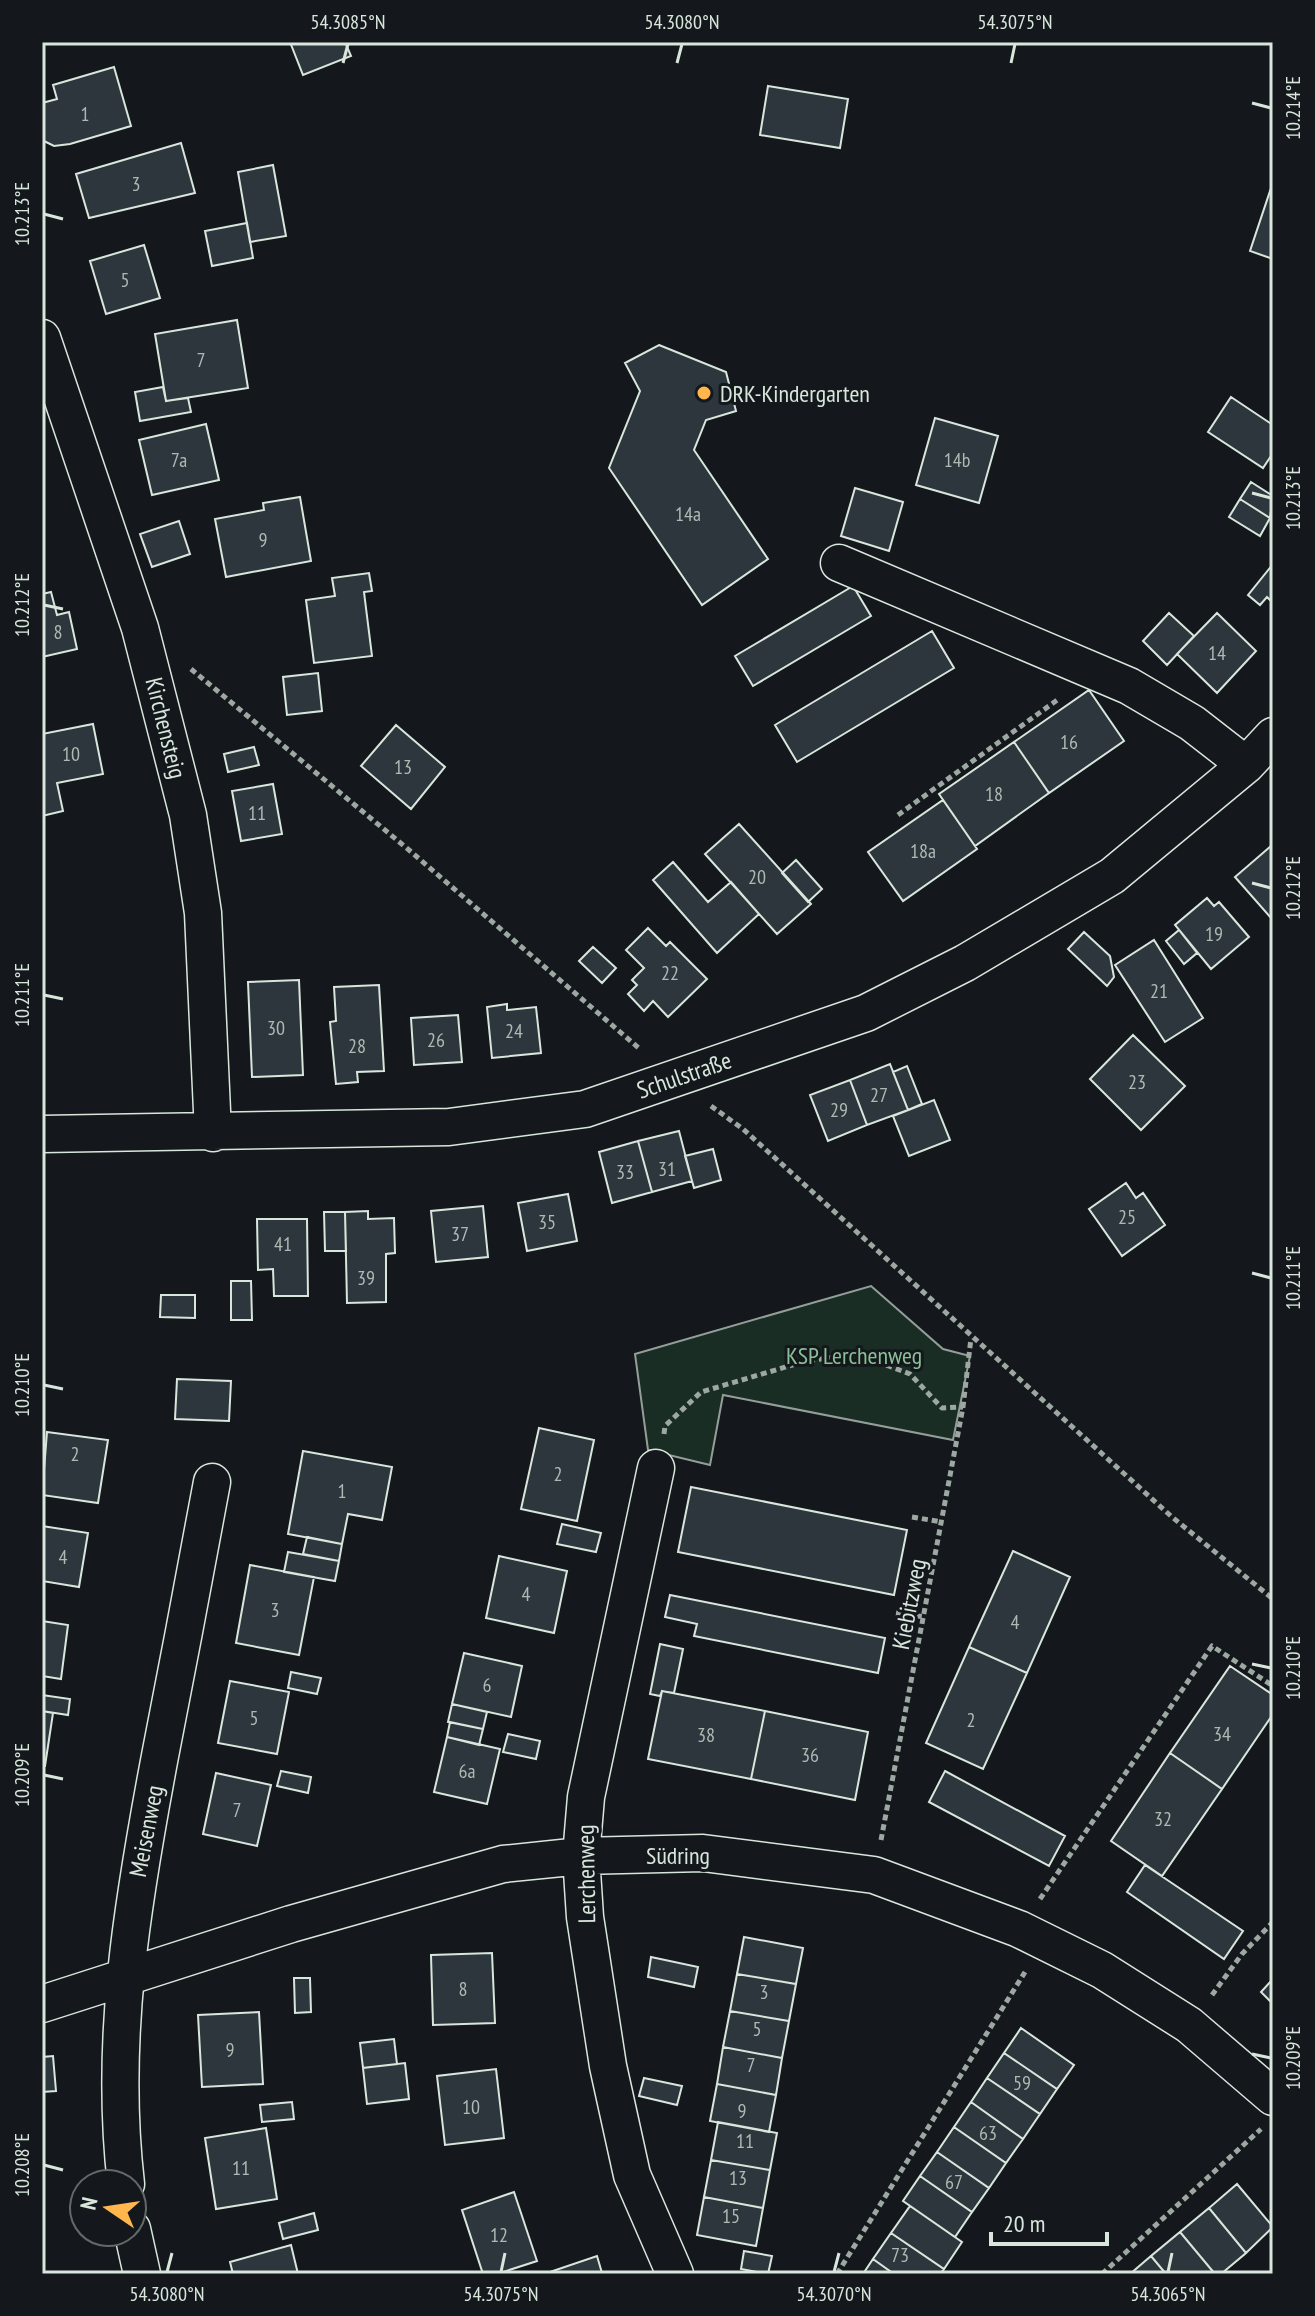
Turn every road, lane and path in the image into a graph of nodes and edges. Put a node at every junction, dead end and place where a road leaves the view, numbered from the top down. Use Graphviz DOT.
graph roads {
  1 [pos="42,338"];
  2 [pos="839,563"];
  3 [pos="189,668"];
  4 [pos="1096,672"];
  5 [pos="1273,736"];
  6 [pos="1246,765"];
  7 [pos="898,815"];
  8 [pos="672,1078"];
  9 [pos="213,1133"];
  10 [pos="42,1134"];
  11 [pos="971,1338"];
  12 [pos="963,1407"];
  13 [pos="656,1468"];
  14 [pos="212,1482"];
  15 [pos="912,1517"];
  16 [pos="942,1522"];
  17 [pos="1273,1599"];
  18 [pos="896,1613"];
  19 [pos="925,1617"];
  20 [pos="1273,1686"];
  21 [pos="581,1856"];
  22 [pos="874,1875"];
  23 [pos="1273,1922"];
  24 [pos="1019,1929"];
  25 [pos="124,1979"];
  26 [pos="1008,1999"];
  27 [pos="42,2004"];
  28 [pos="1189,2025"];
  29 [pos="1273,2097"];
  30 [pos="1242,2146"];
  31 [pos="124,2168"];
  32 [pos="136,2248"];
  33 [pos="142,2274"];
  34 [pos="675,2274"];
  35 [pos="837,2274"];
  36 [pos="1102,2274"];
  1 -- 9 [label="street, Kirchensteig"];
  2 -- 4 [label="street"];
  3 -- 8 [label="path"];
  4 -- 6 [label="street"];
  4 -- 7 [label="path"];
  5 -- 6 [label="street, Schulstraße"];
  6 -- 8 [label="street, Schulstraße"];
  8 -- 9 [label="street, Schulstraße"];
  8 -- 11 [label="path"];
  9 -- 10 [label="street, Schulstraße"];
  11 -- 12 [label="path, Kiebitzweg"];
  11 -- 17 [label="path"];
  12 -- 13 [label="path"];
  12 -- 16 [label="path, Kiebitzweg"];
  13 -- 21 [label="street, Lerchenweg"];
  14 -- 25 [label="street, Meisenweg"];
  15 -- 16 [label="path"];
  16 -- 19 [label="path, Kiebitzweg"];
  18 -- 19 [label="path"];
  19 -- 22 [label="path, Kiebitzweg"];
  20 -- 24 [label="path"];
  21 -- 22 [label="street, Südring"];
  21 -- 25 [label="street, Südring"];
  21 -- 34 [label="street, Lerchenweg"];
  22 -- 24 [label="street, Südring"];
  23 -- 28 [label="path"];
  24 -- 28 [label="street, Südring"];
  25 -- 27 [label="street, Südring"];
  25 -- 31 [label="street, Meisenweg"];
  26 -- 35 [label="path"];
  28 -- 29 [label="street, Südring"];
  30 -- 36 [label="path"];
  32 -- 33 [label="street"];
}
